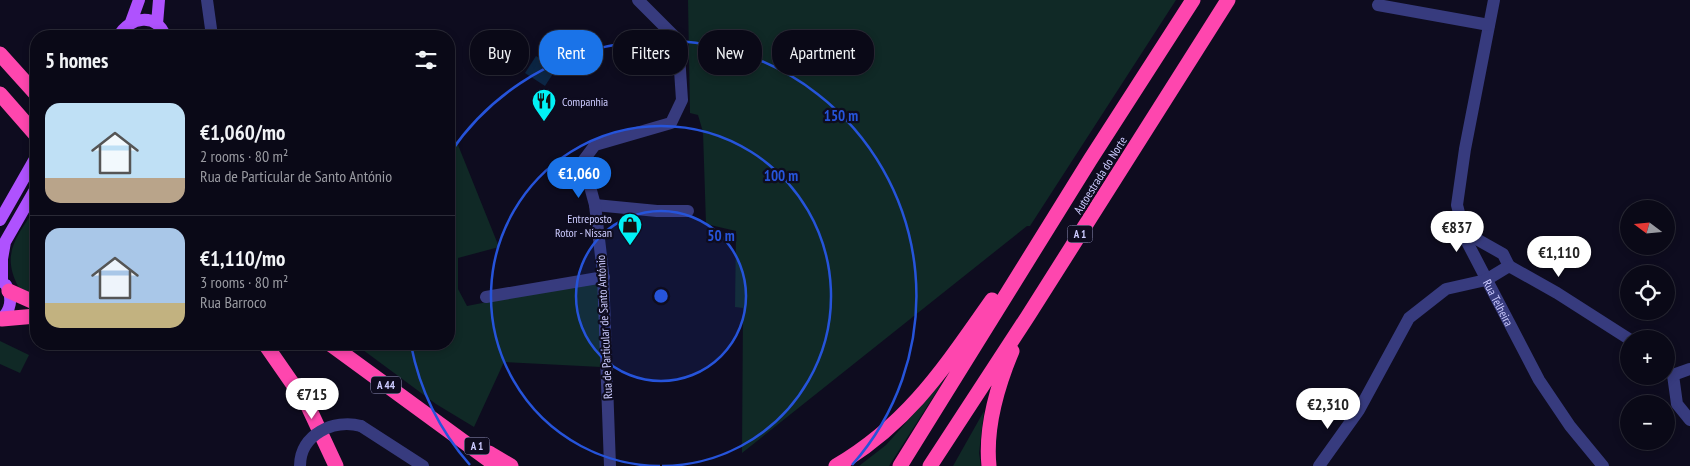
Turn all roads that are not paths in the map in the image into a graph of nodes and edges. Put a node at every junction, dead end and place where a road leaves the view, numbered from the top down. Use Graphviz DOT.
graph roads {
  1 [pos="138,0"];
  2 [pos="159,0"];
  3 [pos="207,0"];
  4 [pos="638,0"];
  5 [pos="1193,0"];
  6 [pos="1228,0"];
  7 [pos="1494,0"];
  8 [pos="1378,5"];
  9 [pos="131,22"];
  10 [pos="157,24"];
  11 [pos="1489,25"];
  12 [pos="124,30"];
  13 [pos="161,30"];
  14 [pos="211,30"];
  15 [pos="0,54"];
  16 [pos="30,87"];
  17 [pos="0,94"];
  18 [pos="30,128"];
  19 [pos="1090,160"];
  20 [pos="30,167"];
  21 [pos="30,198"];
  22 [pos="596,205"];
  23 [pos="688,211"];
  24 [pos="0,220"];
  25 [pos="1464,232"];
  26 [pos="1509,266"];
  27 [pos="604,278"];
  28 [pos="1486,280"];
  29 [pos="4,285"];
  30 [pos="486,297"];
  31 [pos="30,300"];
  32 [pos="1028,316"];
  33 [pos="30,317"];
  34 [pos="1,319"];
  35 [pos="1620,333"];
  36 [pos="269,350"];
  37 [pos="338,350"];
  38 [pos="1690,369"];
  39 [pos="1675,371"];
  40 [pos="1673,385"];
  41 [pos="1690,420"];
  42 [pos="443,426"];
  43 [pos="300,466"];
  44 [pos="336,466"];
  45 [pos="423,466"];
  46 [pos="496,466"];
  47 [pos="511,466"];
  48 [pos="610,466"];
  49 [pos="836,466"];
  50 [pos="900,466"];
  51 [pos="930,466"];
  52 [pos="988,466"];
  53 [pos="1319,466"];
  54 [pos="1603,466"];
  1 -- 9 [label="main road"];
  2 -- 10 [label="main road"];
  3 -- 14 [label="street"];
  4 -- 22 [label="street, Rua de Particular de Santo António"];
  5 -- 19 [label="highway, Autoestrada do Norte / A 1"];
  6 -- 32 [label="highway, Autoestrada do Norte / A 1"];
  7 -- 11 [label="street, Rua Telheira"];
  8 -- 11 [label="street"];
  9 -- 10 [label="main road"];
  9 -- 12 [label="main road"];
  10 -- 13 [label="main road"];
  11 -- 25 [label="street, Rua Telheira"];
  15 -- 16 [label="highway"];
  17 -- 18 [label="highway"];
  19 -- 49 [label="highway, A 1"];
  19 -- 50 [label="highway, Autoestrada do Norte / A 1"];
  20 -- 24 [label="main road"];
  21 -- 29 [label="main road"];
  22 -- 23 [label="street"];
  22 -- 27 [label="street, Rua de Particular de Santo António"];
  25 -- 26 [label="street"];
  25 -- 28 [label="street, Rua Telheira"];
  26 -- 28 [label="street"];
  26 -- 35 [label="street"];
  27 -- 30 [label="street"];
  27 -- 48 [label="street, Rua de Particular de Santo António"];
  28 -- 53 [label="street"];
  28 -- 54 [label="street, Rua Telheira"];
  29 -- 31 [label="highway"];
  29 -- 34 [label="main road"];
  32 -- 51 [label="highway, Autoestrada do Norte / A 1"];
  32 -- 52 [label="highway"];
  33 -- 34 [label="highway"];
  36 -- 44 [label="highway"];
  37 -- 42 [label="highway, A 44"];
  38 -- 39 [label="street"];
  40 -- 41 [label="street"];
  42 -- 46 [label="highway, A 44"];
  42 -- 47 [label="highway, A 1"];
  43 -- 45 [label="street, bridge"];
}
